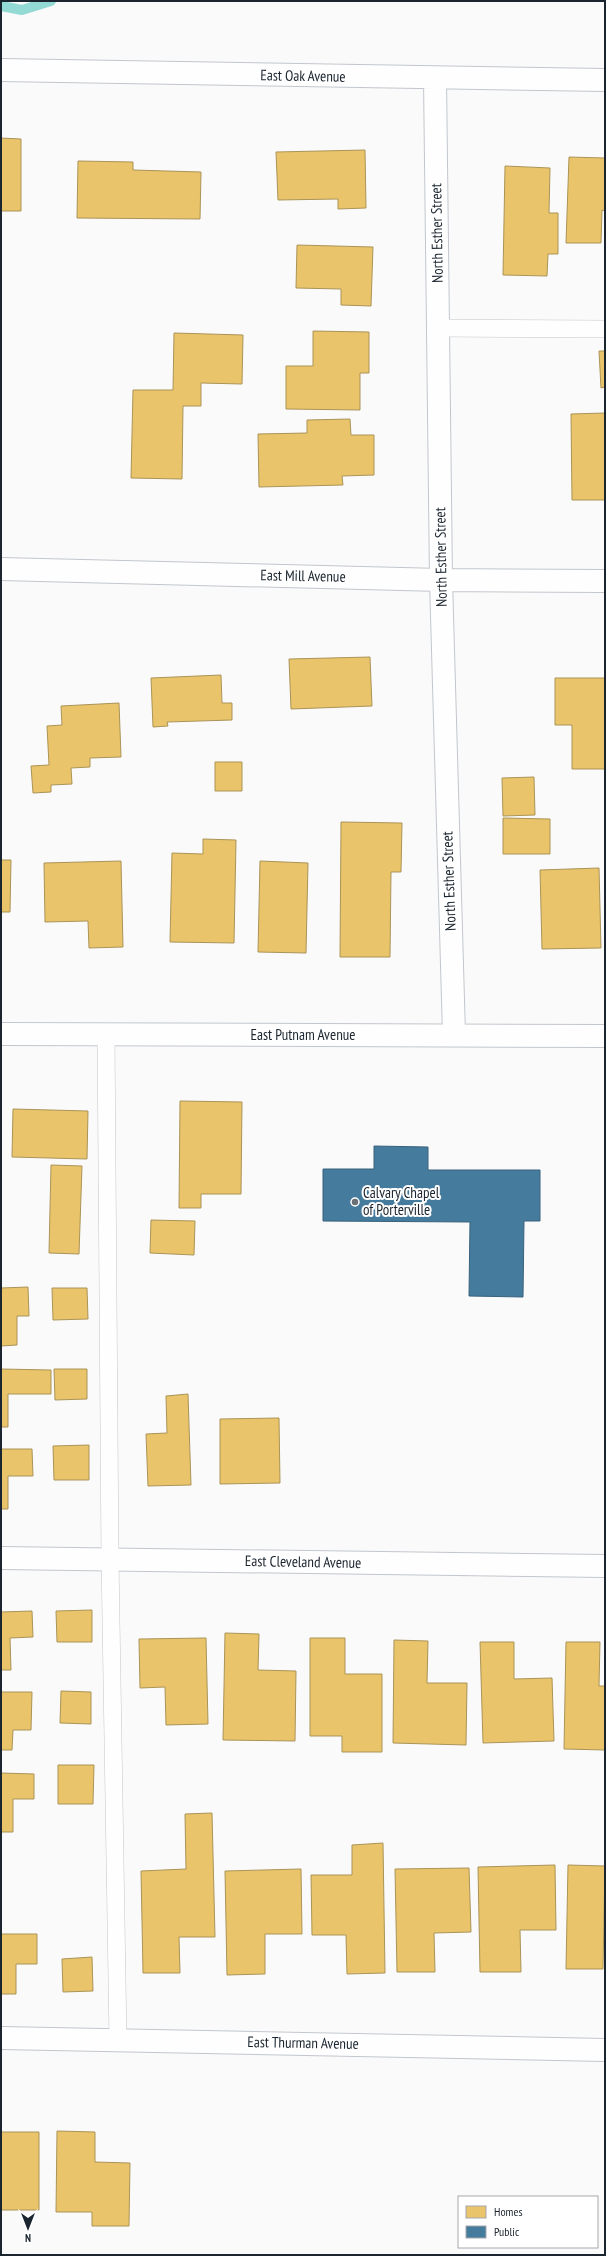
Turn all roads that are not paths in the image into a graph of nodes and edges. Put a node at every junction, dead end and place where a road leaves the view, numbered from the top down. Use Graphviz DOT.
graph roads {
  1 [pos="1,70"];
  2 [pos="435,78"];
  3 [pos="605,80"];
  4 [pos="438,328"];
  5 [pos="605,329"];
  6 [pos="1,569"];
  7 [pos="441,580"];
  8 [pos="605,581"];
  9 [pos="1,1034"];
  10 [pos="106,1034"];
  11 [pos="454,1035"];
  12 [pos="605,1036"];
  13 [pos="1,1558"];
  14 [pos="110,1559"];
  15 [pos="605,1566"];
  16 [pos="1,2038"];
  17 [pos="118,2040"];
  18 [pos="605,2050"];
  1 -- 2 [label="street, East Oak Avenue"];
  2 -- 3 [label="street, East Oak Avenue"];
  2 -- 4 [label="street, North Esther Street"];
  4 -- 5 [label="lane"];
  4 -- 7 [label="street, North Esther Street"];
  6 -- 7 [label="street, East Mill Avenue"];
  7 -- 8 [label="street, East Mill Avenue"];
  7 -- 11 [label="street, North Esther Street"];
  9 -- 10 [label="street, East Putnam Avenue"];
  10 -- 11 [label="street, East Putnam Avenue"];
  10 -- 14 [label="lane"];
  11 -- 12 [label="street, East Putnam Avenue"];
  13 -- 14 [label="street, East Cleveland Avenue"];
  14 -- 15 [label="street, East Cleveland Avenue"];
  14 -- 17 [label="lane"];
  16 -- 17 [label="street, East Thurman Avenue"];
  17 -- 18 [label="street, East Thurman Avenue"];
}
